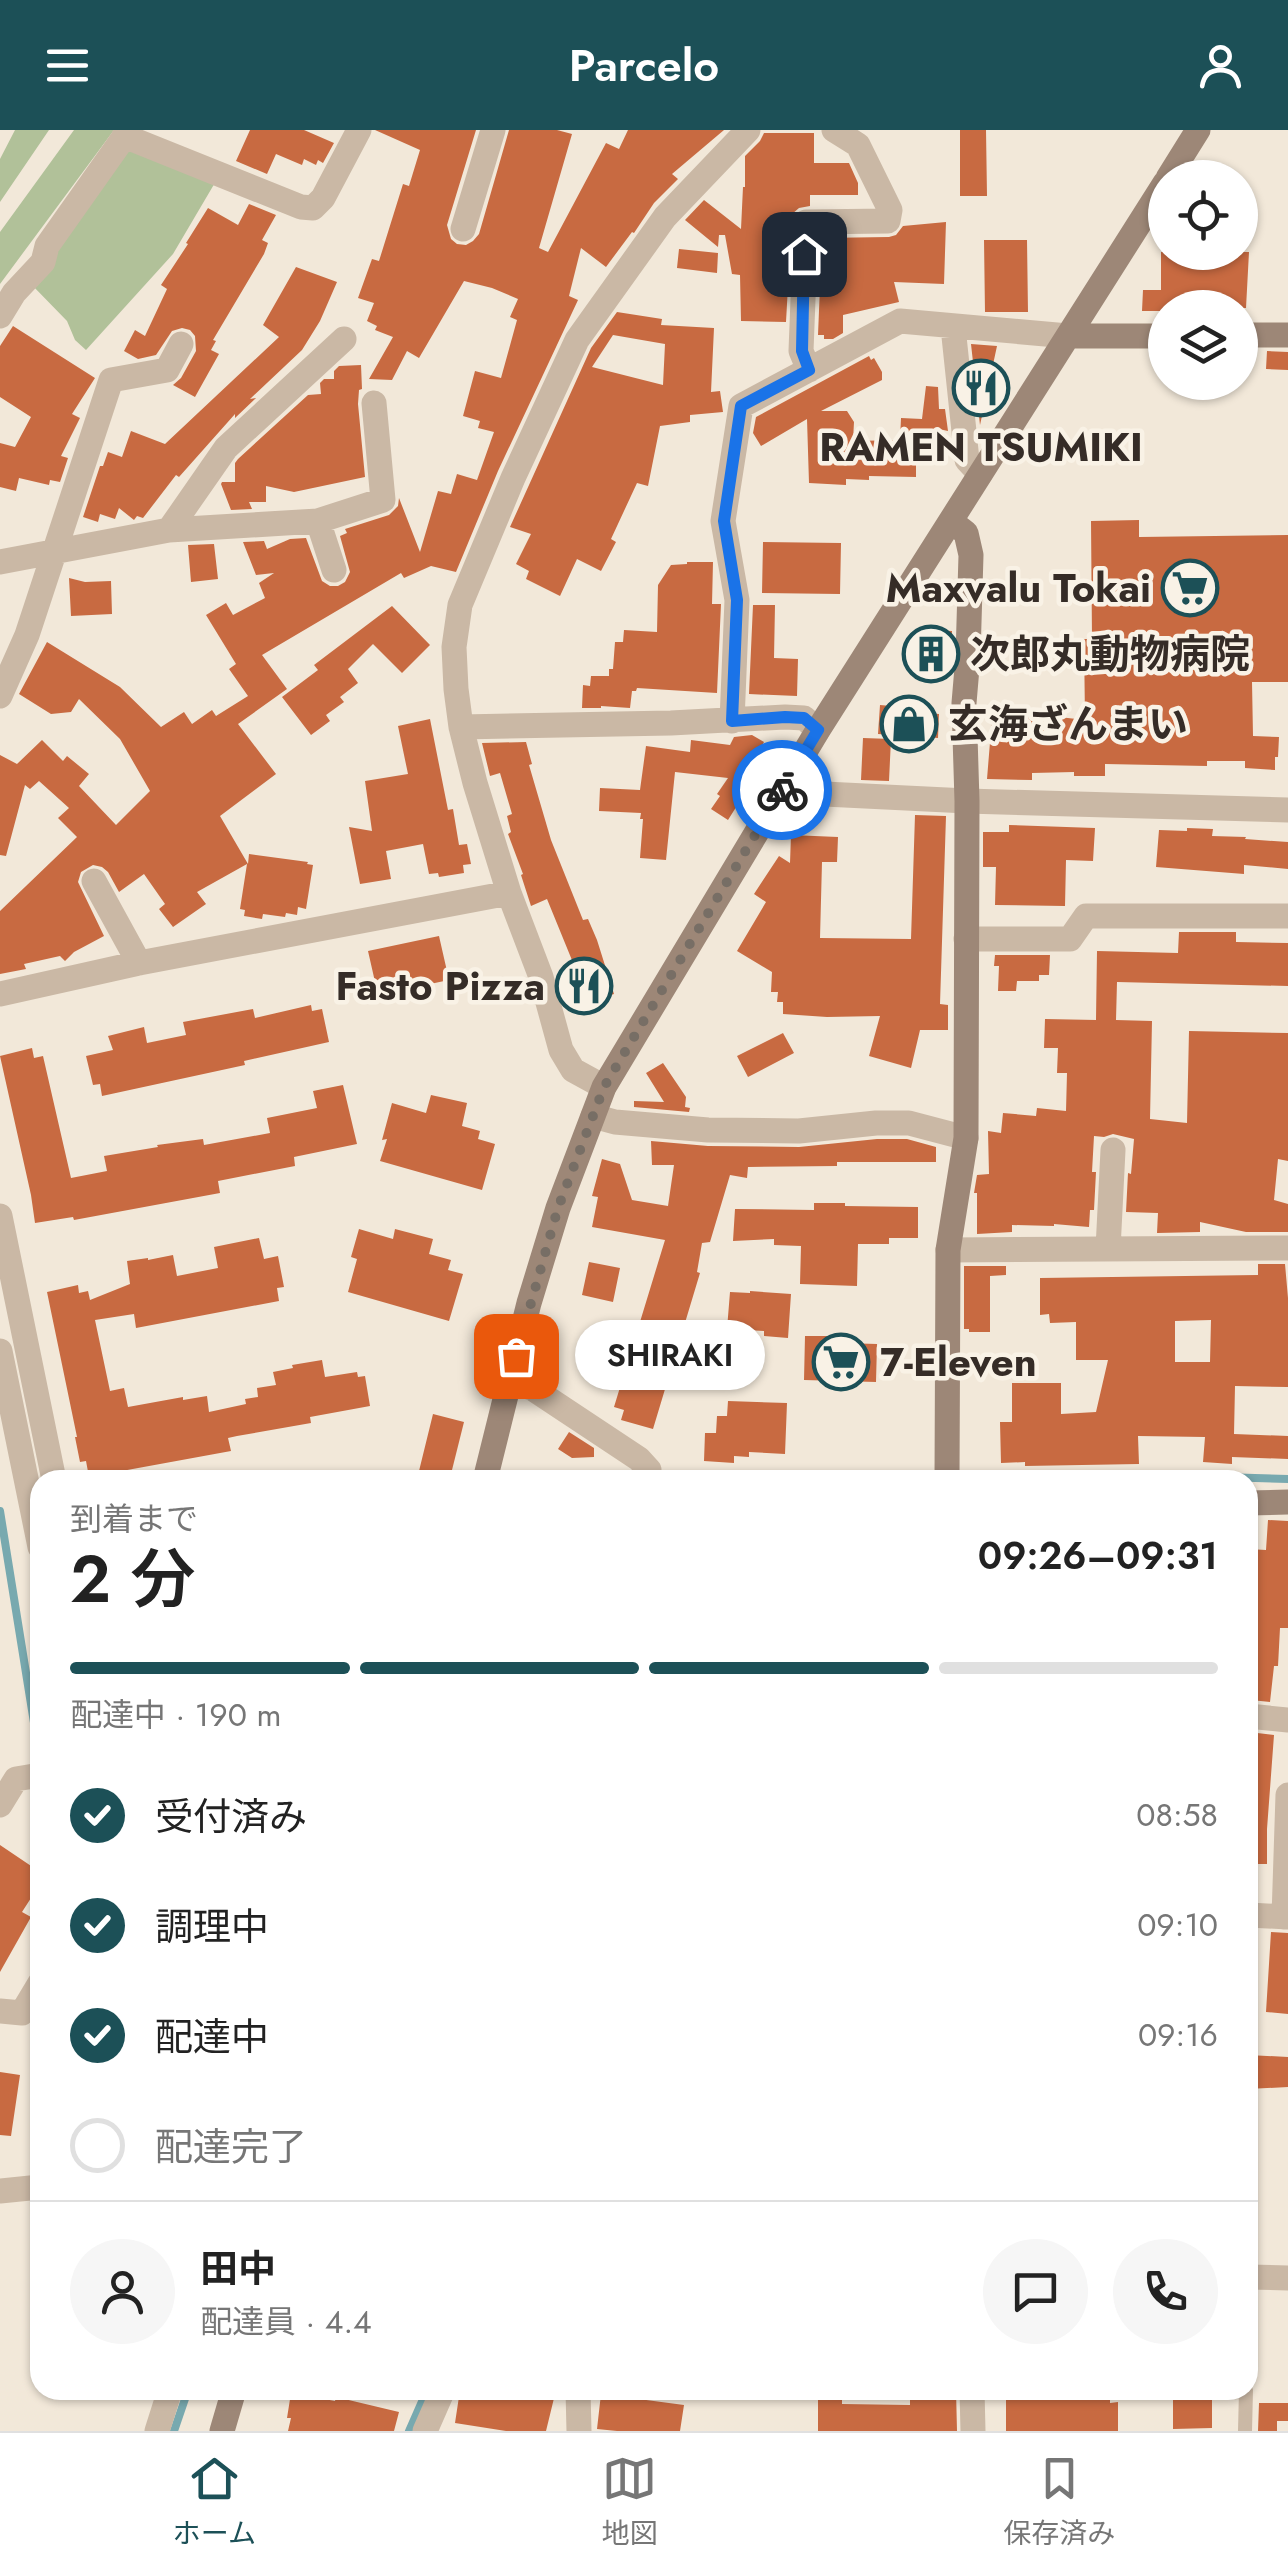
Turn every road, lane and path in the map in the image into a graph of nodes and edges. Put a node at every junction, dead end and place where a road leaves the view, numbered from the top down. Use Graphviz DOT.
graph roads {
  1 [pos="358,130"];
  2 [pos="492,130"];
  3 [pos="834,130"];
  4 [pos="1198,130"];
  5 [pos="126,133"];
  6 [pos="738,134"];
  7 [pos="1179,160"];
  8 [pos="1148,210"];
  9 [pos="463,229"];
  10 [pos="0,316"];
  11 [pos="953,327"];
  12 [pos="1258,335"];
  13 [pos="1288,335"];
  14 [pos="1068,336"];
  15 [pos="1148,336"];
  16 [pos="344,339"];
  17 [pos="181,344"];
  18 [pos="809,370"];
  19 [pos="374,402"];
  20 [pos="980,474"];
  21 [pos="318,521"];
  22 [pos="952,522"];
  23 [pos="169,530"];
  24 [pos="56,552"];
  25 [pos="0,562"];
  26 [pos="334,570"];
  27 [pos="0,696"];
  28 [pos="732,721"];
  29 [pos="461,727"];
  30 [pos="818,730"];
  31 [pos="785,786"];
  32 [pos="966,801"];
  33 [pos="1288,810"];
  34 [pos="94,881"];
  35 [pos="509,893"];
  36 [pos="1288,916"];
  37 [pos="966,939"];
  38 [pos="139,963"];
  39 [pos="0,994"];
  40 [pos="604,1087"];
  41 [pos="593,1116"];
  42 [pos="966,1138"];
  43 [pos="1114,1150"];
  44 [pos="0,1216"];
  45 [pos="1288,1248"];
  46 [pos="1108,1249"];
  47 [pos="948,1250"];
  48 [pos="0,1350"];
  49 [pos="509,1382"];
  50 [pos="52,1470"];
  51 [pos="494,1470"];
  52 [pos="649,1470"];
  53 [pos="947,1470"];
  54 [pos="30,1498"];
  55 [pos="1258,1502"];
  56 [pos="1288,1502"];
  57 [pos="1258,1717"];
  58 [pos="1288,1720"];
  59 [pos="28,1777"];
  60 [pos="1288,1795"];
  61 [pos="0,1805"];
  62 [pos="1258,1916"];
  63 [pos="1286,1917"];
  64 [pos="30,2000"];
  65 [pos="0,2011"];
  66 [pos="30,2188"];
  67 [pos="0,2191"];
  68 [pos="1258,2278"];
  69 [pos="1288,2278"];
  70 [pos="167,2400"];
  71 [pos="231,2400"];
  72 [pos="439,2400"];
  73 [pos="578,2400"];
  74 [pos="972,2400"];
  75 [pos="1246,2400"];
  76 [pos="156,2431"];
  77 [pos="222,2431"];
  78 [pos="426,2431"];
  79 [pos="580,2431"];
  80 [pos="972,2431"];
  81 [pos="1245,2431"];
  1 -- 5 [label="street"];
  2 -- 9 [label="street"];
  3 -- 18 [label="street"];
  4 -- 7 [label="main road"];
  5 -- 10 [label="street"];
  6 -- 29 [label="street"];
  8 -- 14 [label="main road"];
  11 -- 14 [label="street"];
  11 -- 18 [label="street"];
  11 -- 20 [label="street"];
  12 -- 13 [label="main road"];
  14 -- 15 [label="main road"];
  14 -- 20 [label="main road"];
  16 -- 23 [label="street"];
  17 -- 24 [label="street"];
  18 -- 28 [label="street"];
  19 -- 21 [label="street"];
  20 -- 22 [label="main road"];
  21 -- 23 [label="street"];
  21 -- 26 [label="street"];
  22 -- 30 [label="main road"];
  22 -- 32 [label="main road"];
  23 -- 24 [label="street"];
  24 -- 25 [label="street"];
  24 -- 27 [label="street"];
  28 -- 29 [label="street"];
  28 -- 30 [label="street"];
  29 -- 35 [label="street"];
  30 -- 31 [label="main road"];
  31 -- 32 [label="street"];
  31 -- 40 [label="main road"];
  32 -- 33 [label="street"];
  32 -- 37 [label="main road"];
  34 -- 38 [label="street"];
  35 -- 38 [label="street"];
  35 -- 40 [label="street"];
  36 -- 37 [label="street"];
  37 -- 42 [label="main road"];
  38 -- 39 [label="street"];
  40 -- 41 [label="main road"];
  41 -- 42 [label="street"];
  41 -- 49 [label="main road"];
  42 -- 47 [label="main road"];
  43 -- 46 [label="street"];
  44 -- 50 [label="street"];
  45 -- 46 [label="street"];
  46 -- 47 [label="street"];
  47 -- 53 [label="main road"];
  48 -- 54 [label="street"];
  49 -- 51 [label="main road"];
  49 -- 52 [label="street"];
  55 -- 56 [label="main road"];
  57 -- 58 [label="street"];
  59 -- 61 [label="street"];
  60 -- 63 [label="street"];
  62 -- 63 [label="street"];
  64 -- 65 [label="street"];
  66 -- 67 [label="street"];
  68 -- 69 [label="street"];
  70 -- 76 [label="street"];
  71 -- 77 [label="main road"];
  72 -- 78 [label="street"];
  73 -- 79 [label="street"];
  74 -- 80 [label="street"];
  75 -- 81 [label="lane"];
}
